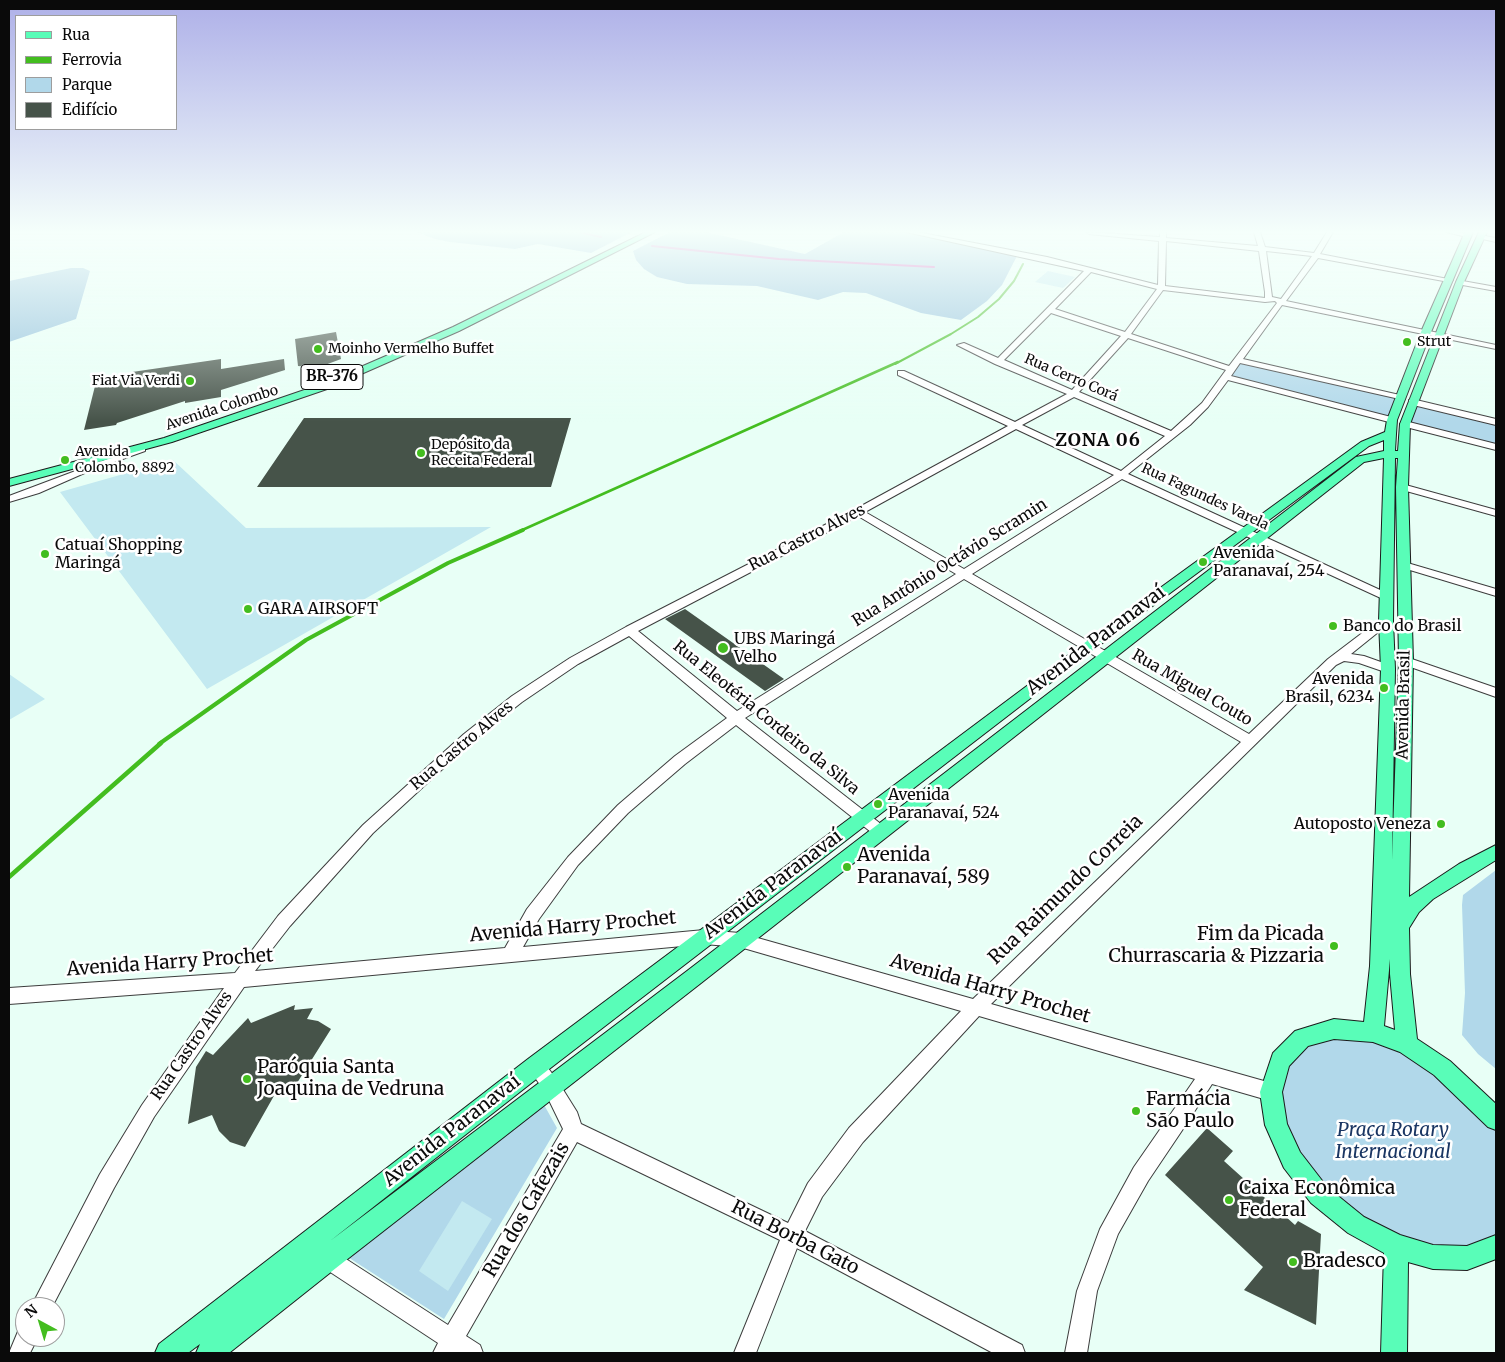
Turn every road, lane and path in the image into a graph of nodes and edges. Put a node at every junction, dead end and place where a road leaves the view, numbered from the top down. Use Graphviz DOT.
graph roads {
  1 [pos="510,296"];
  2 [pos="521,296"];
  3 [pos="1064,296"];
  4 [pos="1155,296"];
  5 [pos="1223,296"];
  6 [pos="1268,296"];
  7 [pos="1287,296"];
  8 [pos="1442,296"];
  9 [pos="1454,296"];
  10 [pos="1267,301"];
  11 [pos="1281,304"];
  12 [pos="1050,310"];
  13 [pos="1271,315"];
  14 [pos="1426,332"];
  15 [pos="1127,334"];
  16 [pos="1438,335"];
  17 [pos="960,345"];
  18 [pos="1496,347"];
  19 [pos="1238,360"];
  20 [pos="998,362"];
  21 [pos="901,373"];
  22 [pos="1229,373"];
  23 [pos="1073,394"];
  24 [pos="1401,398"];
  25 [pos="1412,402"];
  26 [pos="1496,422"];
  27 [pos="1015,425"];
  28 [pos="1396,426"];
  29 [pos="1171,436"];
  30 [pos="166,441"];
  31 [pos="1496,446"];
  32 [pos="1396,455"];
  33 [pos="9,475"];
  34 [pos="1121,475"];
  35 [pos="9,483"];
  36 [pos="1402,487"];
  37 [pos="9,489"];
  38 [pos="9,498"];
  39 [pos="858,512"];
  40 [pos="1496,513"];
  41 [pos="1251,535"];
  42 [pos="1404,565"];
  43 [pos="962,574"];
  44 [pos="1496,593"];
  45 [pos="1386,597"];
  46 [pos="1386,621"];
  47 [pos="630,630"];
  48 [pos="1088,647"];
  49 [pos="1105,656"];
  50 [pos="1406,661"];
  51 [pos="1332,662"];
  52 [pos="1388,669"];
  53 [pos="1496,693"];
  54 [pos="736,718"];
  55 [pos="1250,741"];
  56 [pos="862,819"];
  57 [pos="881,832"];
  58 [pos="1496,852"];
  59 [pos="1399,926"];
  60 [pos="704,937"];
  61 [pos="740,940"];
  62 [pos="510,954"];
  63 [pos="238,980"];
  64 [pos="9,996"];
  65 [pos="976,1006"];
  66 [pos="1373,1032"];
  67 [pos="1407,1044"];
  68 [pos="536,1066"];
  69 [pos="1207,1075"];
  70 [pos="551,1086"];
  71 [pos="1271,1092"];
  72 [pos="1496,1119"];
  73 [pos="572,1130"];
  74 [pos="792,1235"];
  75 [pos="306,1245"];
  76 [pos="1396,1246"];
  77 [pos="1495,1249"];
  78 [pos="327,1258"];
  79 [pos="46,1297"];
  80 [pos="448,1347"];
  81 [pos="168,1353"];
  82 [pos="209,1353"];
  83 [pos="472,1353"];
  84 [pos="746,1353"];
  85 [pos="1014,1353"];
  86 [pos="1076,1353"];
  87 [pos="1394,1353"];
  1 -- 33 [label="main road, Avenida Colombo / BR-376"];
  2 -- 30 [label="main road, Avenida Colombo / BR-376"];
  3 -- 12 [label="street"];
  4 -- 15 [label="street, Rua Castro Alves"];
  5 -- 10 [label="street"];
  6 -- 10 [label="street"];
  7 -- 11 [label="street, Rua Antônio Octávio Scramin"];
  8 -- 14 [label="main road, Avenida Brasil"];
  9 -- 16 [label="main road, Avenida Brasil"];
  10 -- 11 [label="street"];
  10 -- 13 [label="street"];
  11 -- 13 [label="street, Rua Antônio Octávio Scramin"];
  11 -- 14 [label="street"];
  12 -- 15 [label="street"];
  12 -- 20 [label="street"];
  13 -- 19 [label="street, Rua Antônio Octávio Scramin"];
  14 -- 16 [label="street"];
  14 -- 24 [label="main road, Avenida Brasil"];
  15 -- 22 [label="street"];
  15 -- 23 [label="street, Rua Castro Alves"];
  16 -- 18 [label="street"];
  16 -- 25 [label="main road, Avenida Brasil"];
  17 -- 20 [label="street, Rua Cerro Corá"];
  19 -- 22 [label="street, Rua Antônio Octávio Scramin"];
  19 -- 24 [label="street"];
  20 -- 23 [label="street, Rua Cerro Corá"];
  21 -- 27 [label="street, Rua Fagundes Varela"];
  22 -- 28 [label="street"];
  22 -- 29 [label="street, Rua Antônio Octávio Scramin"];
  23 -- 27 [label="street, Rua Castro Alves"];
  23 -- 29 [label="street, Rua Cerro Corá"];
  24 -- 28 [label="main road, Avenida Brasil"];
  25 -- 26 [label="street"];
  25 -- 28 [label="main road, Avenida Brasil"];
  27 -- 34 [label="street, Rua Fagundes Varela"];
  27 -- 39 [label="street, Rua Castro Alves"];
  28 -- 31 [label="street"];
  28 -- 32 [label="main road, Avenida Brasil"];
  28 -- 32 [label="main road, Avenida Brasil"];
  28 -- 41 [label="main road, Avenida Paranavaí"];
  29 -- 34 [label="street, Rua Antônio Octávio Scramin"];
  30 -- 35 [label="main road, Avenida Colombo / BR-376"];
  30 -- 38 [label="street"];
  32 -- 36 [label="main road, Avenida Brasil"];
  32 -- 41 [label="main road, Avenida Paranavaí"];
  32 -- 45 [label="main road, Avenida Brasil"];
  34 -- 41 [label="street, Rua Fagundes Varela"];
  34 -- 43 [label="street, Rua Antônio Octávio Scramin"];
  36 -- 40 [label="street"];
  36 -- 42 [label="main road, Avenida Brasil"];
  37 -- 38 [label="street"];
  39 -- 43 [label="street, Rua Miguel Couto"];
  39 -- 47 [label="street, Rua Castro Alves"];
  41 -- 45 [label="street, Rua Fagundes Varela"];
  41 -- 48 [label="main road, Avenida Paranavaí"];
  41 -- 49 [label="main road, Avenida Paranavaí"];
  42 -- 44 [label="street"];
  42 -- 50 [label="main road, Avenida Brasil"];
  43 -- 48 [label="street, Rua Miguel Couto"];
  43 -- 54 [label="street, Rua Antônio Octávio Scramin"];
  45 -- 46 [label="main road, Avenida Brasil"];
  46 -- 51 [label="street, Rua Raimundo Correia"];
  46 -- 52 [label="main road, Avenida Brasil"];
  47 -- 54 [label="street, Rua Eleotéria Cordeiro da Silva"];
  47 -- 63 [label="street, Rua Castro Alves"];
  48 -- 49 [label="street, Rua Miguel Couto"];
  48 -- 56 [label="main road, Avenida Paranavaí"];
  49 -- 55 [label="street, Rua Miguel Couto"];
  49 -- 57 [label="main road, Avenida Paranavaí"];
  50 -- 53 [label="street"];
  50 -- 59 [label="main road, Avenida Brasil"];
  51 -- 52 [label="street"];
  51 -- 55 [label="street, Rua Raimundo Correia"];
  52 -- 66 [label="main road, Avenida Brasil"];
  54 -- 56 [label="street, Rua Eleotéria Cordeiro da Silva"];
  54 -- 62 [label="street, Rua Antônio Octávio Scramin"];
  55 -- 65 [label="street, Rua Raimundo Correia"];
  56 -- 57 [label="street, Rua Eleotéria Cordeiro da Silva"];
  56 -- 60 [label="main road, Avenida Paranavaí"];
  57 -- 61 [label="main road, Avenida Paranavaí"];
  58 -- 59 [label="main road"];
  59 -- 67 [label="main road, Avenida Brasil"];
  60 -- 61 [label="street, Avenida Harry Prochet"];
  60 -- 62 [label="street, Avenida Harry Prochet"];
  60 -- 68 [label="main road, Avenida Paranavaí"];
  61 -- 65 [label="street, Avenida Harry Prochet"];
  61 -- 70 [label="main road, Avenida Paranavaí"];
  62 -- 63 [label="street, Avenida Harry Prochet"];
  63 -- 64 [label="street, Avenida Harry Prochet"];
  63 -- 79 [label="street, Rua Castro Alves"];
  65 -- 69 [label="street, Avenida Harry Prochet"];
  65 -- 74 [label="street, Rua Raimundo Correia"];
  66 -- 67 [label="main road"];
  66 -- 71 [label="main road"];
  67 -- 72 [label="main road"];
  68 -- 70 [label="street, Rua dos Cafezais"];
  68 -- 75 [label="main road, Avenida Paranavaí"];
  69 -- 71 [label="street, Avenida Harry Prochet"];
  69 -- 86 [label="street"];
  70 -- 73 [label="street, Rua dos Cafezais"];
  70 -- 78 [label="main road, Avenida Paranavaí"];
  71 -- 76 [label="main road"];
  73 -- 74 [label="street, Rua Borba Gato"];
  73 -- 80 [label="street, Rua dos Cafezais"];
  74 -- 84 [label="street, Rua Raimundo Correia"];
  74 -- 85 [label="street, Rua Borba Gato"];
  75 -- 78 [label="street"];
  75 -- 81 [label="main road, Avenida Paranavaí"];
  76 -- 77 [label="main road"];
  76 -- 87 [label="main road"];
  78 -- 80 [label="street"];
  78 -- 82 [label="main road, Avenida Paranavaí"];
  80 -- 83 [label="street"];
}
